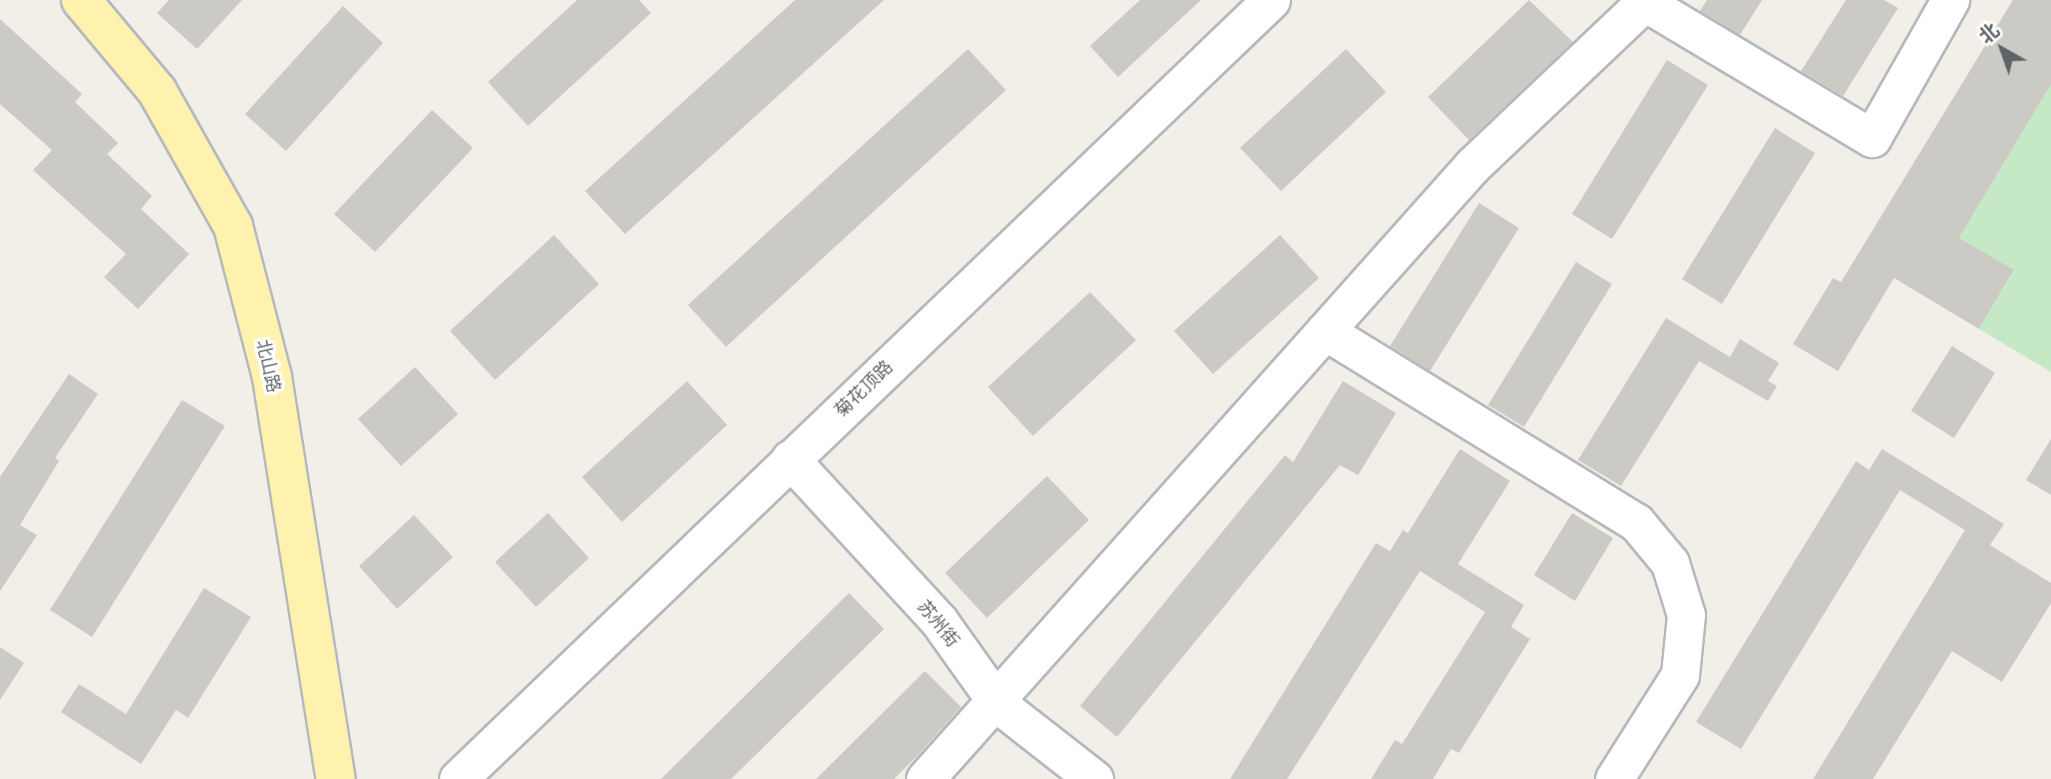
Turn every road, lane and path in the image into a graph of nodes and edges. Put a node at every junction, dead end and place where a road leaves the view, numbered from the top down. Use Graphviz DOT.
graph roads {
  1 [pos="81,0"];
  2 [pos="1271,0"];
  3 [pos="1950,0"];
  4 [pos="1643,1"];
  5 [pos="1325,331"];
  6 [pos="790,459"];
  7 [pos="998,704"];
  8 [pos="339,769"];
  9 [pos="458,779"];
  10 [pos="925,779"];
  11 [pos="1094,779"];
  12 [pos="1614,779"];
  1 -- 8 [label="main road, 北山路"];
  2 -- 6 [label="street, 菊花顶路"];
  3 -- 4 [label="street"];
  4 -- 5 [label="street"];
  5 -- 7 [label="street"];
  5 -- 12 [label="street"];
  6 -- 7 [label="street, 苏州街"];
  6 -- 9 [label="street, 菊花顶路"];
  7 -- 10 [label="street"];
  7 -- 11 [label="street, 苏州街"];
}
